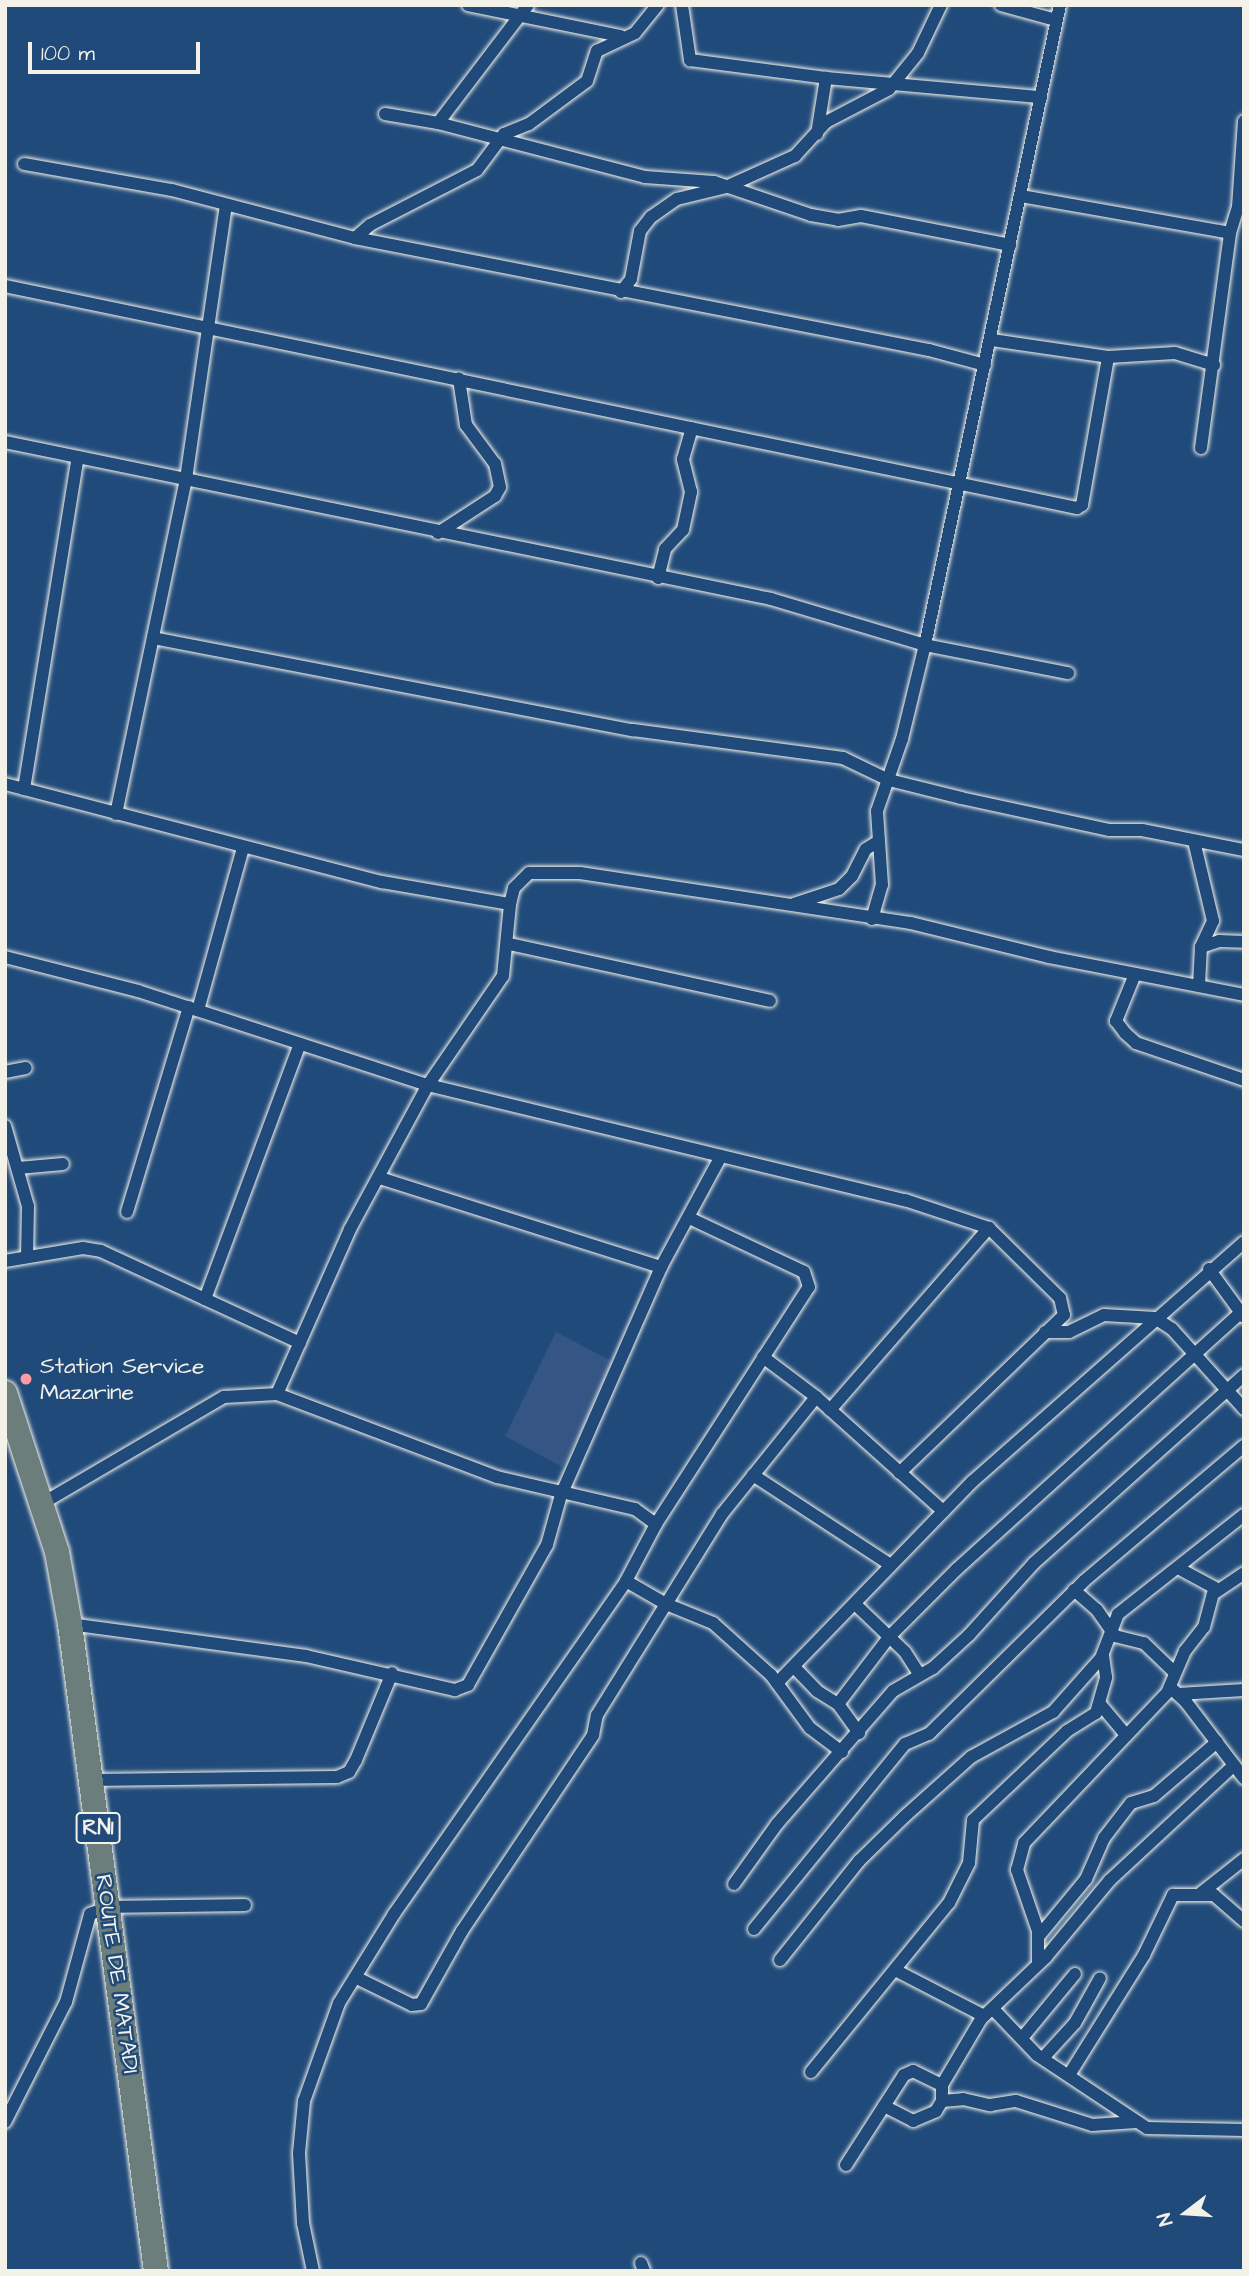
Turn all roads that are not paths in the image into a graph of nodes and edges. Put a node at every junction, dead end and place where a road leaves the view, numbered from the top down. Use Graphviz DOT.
graph roads {
  1 [pos="468,5"];
  2 [pos="528,5"];
  3 [pos="658,5"];
  4 [pos="682,5"];
  5 [pos="941,5"];
  6 [pos="1001,5"];
  7 [pos="1060,5"];
  8 [pos="518,19"];
  9 [pos="1056,20"];
  10 [pos="621,36"];
  11 [pos="826,78"];
  12 [pos="897,83"];
  13 [pos="1041,97"];
  14 [pos="385,114"];
  15 [pos="1244,121"];
  16 [pos="438,123"];
  17 [pos="817,135"];
  18 [pos="498,140"];
  19 [pos="24,164"];
  20 [pos="726,187"];
  21 [pos="1021,196"];
  22 [pos="1241,197"];
  23 [pos="226,206"];
  24 [pos="1230,233"];
  25 [pos="355,238"];
  26 [pos="1010,245"];
  27 [pos="5,286"];
  28 [pos="621,292"];
  29 [pos="209,328"];
  30 [pos="992,340"];
  31 [pos="1108,357"];
  32 [pos="985,365"];
  33 [pos="1214,365"];
  34 [pos="459,379"];
  35 [pos="692,428"];
  36 [pos="5,442"];
  37 [pos="1201,448"];
  38 [pos="78,457"];
  39 [pos="186,479"];
  40 [pos="958,485"];
  41 [pos="439,533"];
  42 [pos="658,578"];
  43 [pos="153,638"];
  44 [pos="925,645"];
  45 [pos="1068,673"];
  46 [pos="889,780"];
  47 [pos="5,784"];
  48 [pos="24,789"];
  49 [pos="116,814"];
  50 [pos="879,841"];
  51 [pos="1194,841"];
  52 [pos="243,848"];
  53 [pos="1238,849"];
  54 [pos="1244,862"];
  55 [pos="510,904"];
  56 [pos="786,906"];
  57 [pos="872,919"];
  58 [pos="1244,942"];
  59 [pos="509,944"];
  60 [pos="1201,947"];
  61 [pos="5,957"];
  62 [pos="1135,974"];
  63 [pos="1199,986"];
  64 [pos="1244,995"];
  65 [pos="770,1001"];
  66 [pos="193,1009"];
  67 [pos="300,1044"];
  68 [pos="26,1068"];
  69 [pos="5,1072"];
  70 [pos="1244,1080"];
  71 [pos="428,1085"];
  72 [pos="5,1126"];
  73 [pos="721,1156"];
  74 [pos="63,1164"];
  75 [pos="18,1168"];
  76 [pos="380,1178"];
  77 [pos="127,1212"];
  78 [pos="689,1218"];
  79 [pos="989,1227"];
  80 [pos="1244,1242"];
  81 [pos="27,1257"];
  82 [pos="5,1261"];
  83 [pos="661,1267"];
  84 [pos="1209,1269"];
  85 [pos="205,1298"];
  86 [pos="1243,1313"];
  87 [pos="1155,1318"];
  88 [pos="1045,1332"];
  89 [pos="300,1343"];
  90 [pos="1194,1356"];
  91 [pos="763,1357"];
  92 [pos="1244,1375"];
  93 [pos="1225,1391"];
  94 [pos="5,1393"];
  95 [pos="276,1394"];
  96 [pos="816,1398"];
  97 [pos="1244,1409"];
  98 [pos="830,1410"];
  99 [pos="1244,1446"];
  100 [pos="899,1473"];
  101 [pos="753,1475"];
  102 [pos="561,1495"];
  103 [pos="43,1503"];
  104 [pos="943,1511"];
  105 [pos="1242,1520"];
  106 [pos="656,1524"];
  107 [pos="889,1564"];
  108 [pos="1178,1568"];
  109 [pos="1244,1573"];
  110 [pos="626,1581"];
  111 [pos="1217,1589"];
  112 [pos="1074,1590"];
  113 [pos="666,1604"];
  114 [pos="855,1604"];
  115 [pos="70,1624"];
  116 [pos="1112,1633"];
  117 [pos="890,1636"];
  118 [pos="1103,1655"];
  119 [pos="795,1668"];
  120 [pos="1173,1671"];
  121 [pos="392,1673"];
  122 [pos="920,1675"];
  123 [pos="777,1683"];
  124 [pos="1174,1690"];
  125 [pos="1244,1690"];
  126 [pos="838,1704"];
  127 [pos="1100,1704"];
  128 [pos="859,1733"];
  129 [pos="1126,1735"];
  130 [pos="1217,1742"];
  131 [pos="842,1752"];
  132 [pos="1234,1765"];
  133 [pos="1244,1778"];
  134 [pos="91,1780"];
  135 [pos="1244,1859"];
  136 [pos="734,1884"];
  137 [pos="1200,1892"];
  138 [pos="245,1905"];
  139 [pos="109,1907"];
  140 [pos="1244,1921"];
  141 [pos="754,1929"];
  142 [pos="1038,1937"];
  143 [pos="780,1960"];
  144 [pos="1038,1964"];
  145 [pos="895,1970"];
  146 [pos="1075,1974"];
  147 [pos="357,1978"];
  148 [pos="1100,1978"];
  149 [pos="989,2013"];
  150 [pos="1022,2038"];
  151 [pos="1043,2058"];
  152 [pos="811,2072"];
  153 [pos="1069,2075"];
  154 [pos="942,2085"];
  155 [pos="942,2101"];
  156 [pos="884,2106"];
  157 [pos="5,2122"];
  158 [pos="1136,2122"];
  159 [pos="1244,2130"];
  160 [pos="846,2165"];
  161 [pos="156,2271"];
  162 [pos="313,2271"];
  1 -- 8 [label="street"];
  2 -- 8 [label="street"];
  3 -- 10 [label="street"];
  4 -- 11 [label="street"];
  5 -- 12 [label="street"];
  6 -- 9 [label="street"];
  7 -- 9 [label="street"];
  8 -- 10 [label="street"];
  8 -- 16 [label="street"];
  9 -- 13 [label="street"];
  10 -- 18 [label="street"];
  11 -- 12 [label="street"];
  11 -- 17 [label="street"];
  12 -- 13 [label="street"];
  12 -- 17 [label="street"];
  13 -- 21 [label="street"];
  14 -- 16 [label="street"];
  15 -- 22 [label="street"];
  16 -- 18 [label="street"];
  17 -- 20 [label="street"];
  18 -- 20 [label="street"];
  18 -- 25 [label="street"];
  19 -- 23 [label="street"];
  20 -- 26 [label="street"];
  20 -- 28 [label="street"];
  21 -- 24 [label="street"];
  21 -- 26 [label="street"];
  22 -- 24 [label="street"];
  23 -- 25 [label="street"];
  23 -- 29 [label="street"];
  24 -- 33 [label="street"];
  25 -- 28 [label="street"];
  26 -- 30 [label="street"];
  27 -- 29 [label="street"];
  28 -- 32 [label="street"];
  29 -- 34 [label="street"];
  29 -- 39 [label="street"];
  30 -- 31 [label="street"];
  30 -- 32 [label="street"];
  31 -- 33 [label="street"];
  31 -- 40 [label="street"];
  32 -- 40 [label="street"];
  33 -- 37 [label="street"];
  34 -- 35 [label="street"];
  34 -- 41 [label="street"];
  35 -- 40 [label="street"];
  35 -- 42 [label="street"];
  36 -- 38 [label="street"];
  38 -- 39 [label="street"];
  38 -- 48 [label="street"];
  39 -- 41 [label="street"];
  39 -- 43 [label="street"];
  40 -- 44 [label="street"];
  41 -- 42 [label="street"];
  42 -- 44 [label="street"];
  43 -- 46 [label="street"];
  43 -- 49 [label="street"];
  44 -- 45 [label="street"];
  44 -- 46 [label="street"];
  46 -- 50 [label="street"];
  46 -- 51 [label="street"];
  47 -- 48 [label="street"];
  48 -- 49 [label="street"];
  49 -- 52 [label="street"];
  50 -- 56 [label="street"];
  50 -- 57 [label="street"];
  51 -- 53 [label="street"];
  51 -- 60 [label="street"];
  52 -- 55 [label="street"];
  52 -- 66 [label="street"];
  53 -- 54 [label="street"];
  55 -- 56 [label="street"];
  55 -- 59 [label="street"];
  56 -- 57 [label="street"];
  57 -- 62 [label="street"];
  58 -- 60 [label="street"];
  59 -- 65 [label="street"];
  59 -- 71 [label="street"];
  60 -- 63 [label="street"];
  61 -- 66 [label="street"];
  62 -- 63 [label="street"];
  62 -- 70 [label="street"];
  63 -- 64 [label="street"];
  66 -- 67 [label="street"];
  66 -- 77 [label="street"];
  67 -- 71 [label="street"];
  67 -- 85 [label="street"];
  68 -- 69 [label="street"];
  71 -- 73 [label="street"];
  71 -- 76 [label="street"];
  72 -- 75 [label="street"];
  73 -- 78 [label="street"];
  73 -- 79 [label="street"];
  74 -- 75 [label="street"];
  75 -- 81 [label="street"];
  76 -- 83 [label="street"];
  76 -- 89 [label="street"];
  78 -- 83 [label="street"];
  78 -- 91 [label="street"];
  79 -- 88 [label="street"];
  79 -- 98 [label="street"];
  80 -- 84 [label="street"];
  81 -- 82 [label="street"];
  81 -- 85 [label="street"];
  83 -- 102 [label="street"];
  84 -- 86 [label="street"];
  84 -- 87 [label="street"];
  85 -- 89 [label="street"];
  86 -- 90 [label="street"];
  87 -- 88 [label="street"];
  87 -- 90 [label="street"];
  87 -- 104 [label="street"];
  88 -- 100 [label="street"];
  89 -- 95 [label="street"];
  90 -- 93 [label="street"];
  90 -- 117 [label="street"];
  91 -- 96 [label="street"];
  91 -- 106 [label="street"];
  92 -- 93 [label="street"];
  93 -- 97 [label="street"];
  93 -- 122 [label="street"];
  94 -- 103 [label="highway, ROUTE DE MATADI / RN1"];
  95 -- 102 [label="street"];
  95 -- 103 [label="street"];
  96 -- 98 [label="street"];
  96 -- 101 [label="street"];
  98 -- 100 [label="street"];
  99 -- 112 [label="street"];
  100 -- 104 [label="street"];
  101 -- 107 [label="street"];
  101 -- 113 [label="street"];
  102 -- 106 [label="street"];
  102 -- 121 [label="street"];
  103 -- 115 [label="highway, ROUTE DE MATADI / RN1"];
  104 -- 107 [label="street"];
  105 -- 108 [label="street"];
  106 -- 110 [label="street"];
  107 -- 114 [label="street"];
  108 -- 111 [label="street"];
  108 -- 116 [label="street"];
  109 -- 111 [label="street"];
  110 -- 113 [label="street"];
  110 -- 147 [label="street"];
  111 -- 120 [label="street"];
  112 -- 116 [label="street"];
  112 -- 141 [label="street"];
  113 -- 123 [label="street"];
  113 -- 147 [label="street"];
  114 -- 117 [label="street"];
  114 -- 119 [label="street"];
  115 -- 121 [label="street"];
  115 -- 134 [label="highway, ROUTE DE MATADI / RN1"];
  116 -- 118 [label="street"];
  116 -- 120 [label="street"];
  117 -- 122 [label="street"];
  117 -- 126 [label="street"];
  118 -- 127 [label="street"];
  118 -- 143 [label="street"];
  119 -- 123 [label="street"];
  119 -- 126 [label="street"];
  120 -- 124 [label="street"];
  121 -- 134 [label="street"];
  122 -- 128 [label="street"];
  123 -- 131 [label="street"];
  124 -- 125 [label="street"];
  124 -- 129 [label="street"];
  124 -- 130 [label="street"];
  126 -- 128 [label="street"];
  127 -- 129 [label="street"];
  127 -- 145 [label="street"];
  128 -- 131 [label="street"];
  129 -- 142 [label="street"];
  130 -- 132 [label="street"];
  130 -- 142 [label="street"];
  131 -- 136 [label="street"];
  132 -- 133 [label="street"];
  132 -- 144 [label="street"];
  134 -- 139 [label="highway, ROUTE DE MATADI / RN1"];
  135 -- 137 [label="street"];
  137 -- 140 [label="street"];
  137 -- 153 [label="street"];
  138 -- 139 [label="street"];
  139 -- 157 [label="street"];
  139 -- 161 [label="highway, ROUTE DE MATADI / RN1"];
  142 -- 144 [label="street"];
  144 -- 149 [label="street"];
  145 -- 149 [label="street"];
  145 -- 152 [label="street"];
  146 -- 150 [label="street"];
  147 -- 162 [label="street"];
  148 -- 151 [label="street"];
  149 -- 150 [label="street"];
  149 -- 154 [label="street"];
  150 -- 151 [label="street"];
  151 -- 153 [label="street"];
  153 -- 158 [label="street"];
  154 -- 155 [label="street"];
  154 -- 156 [label="street"];
  155 -- 156 [label="street"];
  155 -- 158 [label="street"];
  156 -- 160 [label="street"];
  158 -- 159 [label="street"];
}
